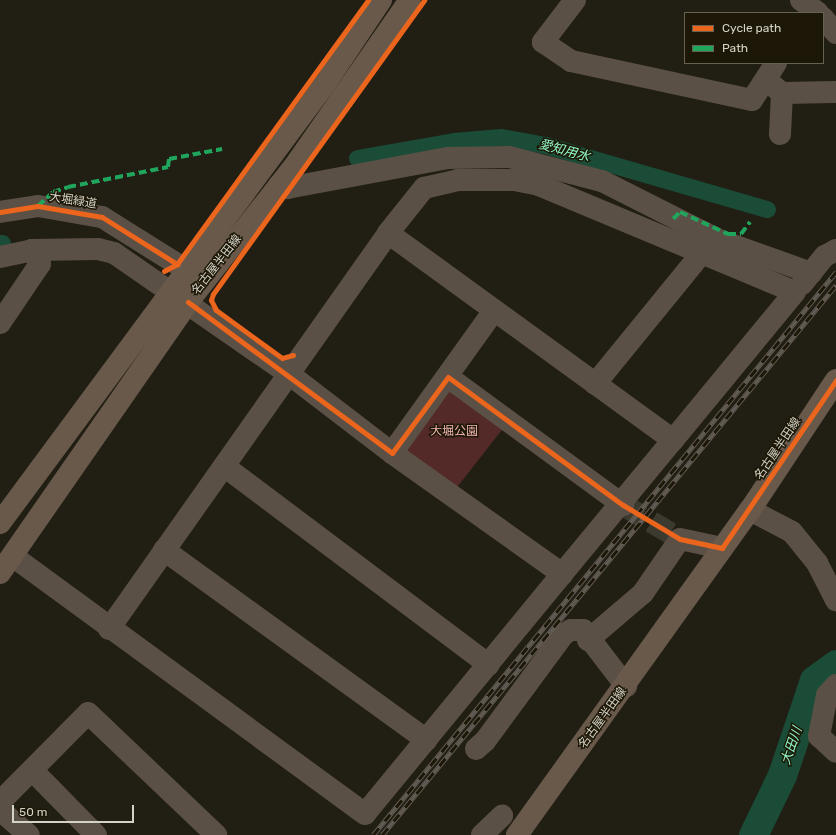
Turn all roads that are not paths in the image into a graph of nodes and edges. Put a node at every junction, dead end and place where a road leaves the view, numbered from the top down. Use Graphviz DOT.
graph roads {
  1 [pos="381,0"];
  2 [pos="410,0"];
  3 [pos="575,0"];
  4 [pos="824,20"];
  5 [pos="836,33"];
  6 [pos="771,71"];
  7 [pos="836,92"];
  8 [pos="782,93"];
  9 [pos="780,134"];
  10 [pos="279,184"];
  11 [pos="0,212"];
  12 [pos="388,233"];
  13 [pos="32,250"];
  14 [pos="836,250"];
  15 [pos="701,254"];
  16 [pos="0,257"];
  17 [pos="177,264"];
  18 [pos="811,273"];
  19 [pos="795,292"];
  20 [pos="180,297"];
  21 [pos="493,312"];
  22 [pos="0,323"];
  23 [pos="289,374"];
  24 [pos="448,377"];
  25 [pos="836,380"];
  26 [pos="594,384"];
  27 [pos="673,440"];
  28 [pos="392,453"];
  29 [pos="224,466"];
  30 [pos="623,505"];
  31 [pos="750,510"];
  32 [pos="0,523"];
  33 [pos="722,548"];
  34 [pos="164,550"];
  35 [pos="6,565"];
  36 [pos="562,574"];
  37 [pos="836,600"];
  38 [pos="109,629"];
  39 [pos="588,640"];
  40 [pos="489,665"];
  41 [pos="836,685"];
  42 [pos="626,686"];
  43 [pos="426,740"];
  44 [pos="476,749"];
  45 [pos="836,752"];
  46 [pos="33,771"];
  47 [pos="0,802"];
  48 [pos="0,810"];
  49 [pos="502,816"];
  50 [pos="29,835"];
  51 [pos="96,835"];
  52 [pos="216,835"];
  53 [pos="482,835"];
  54 [pos="517,835"];
  1 -- 20 [label="main road, 名古屋半田線"];
  2 -- 10 [label="main road, 名古屋半田線"];
  3 -- 6 [label="street"];
  4 -- 5 [label="street"];
  6 -- 8 [label="street"];
  7 -- 8 [label="street"];
  8 -- 9 [label="street"];
  10 -- 18 [label="street"];
  10 -- 20 [label="main road, 名古屋半田線"];
  11 -- 17 [label="street, 大堀緑道"];
  12 -- 15 [label="street"];
  12 -- 21 [label="street"];
  12 -- 23 [label="street"];
  13 -- 16 [label="street"];
  13 -- 20 [label="street"];
  13 -- 22 [label="street"];
  14 -- 18 [label="street"];
  15 -- 19 [label="street"];
  15 -- 26 [label="street"];
  18 -- 19 [label="street"];
  19 -- 27 [label="street"];
  20 -- 23 [label="street"];
  20 -- 32 [label="main road, 名古屋半田線"];
  20 -- 35 [label="main road, 名古屋半田線"];
  21 -- 24 [label="street"];
  21 -- 26 [label="street"];
  23 -- 28 [label="street"];
  23 -- 29 [label="street"];
  24 -- 28 [label="street"];
  24 -- 30 [label="street"];
  25 -- 31 [label="main road, 名古屋半田線"];
  26 -- 27 [label="street"];
  27 -- 30 [label="street"];
  28 -- 36 [label="street"];
  29 -- 34 [label="street"];
  29 -- 40 [label="street"];
  30 -- 36 [label="street"];
  31 -- 33 [label="main road, 名古屋半田線"];
  31 -- 37 [label="street"];
  33 -- 39 [label="street"];
  33 -- 42 [label="main road, 名古屋半田線"];
  34 -- 38 [label="street"];
  34 -- 43 [label="street"];
  35 -- 38 [label="street"];
  36 -- 40 [label="street"];
  38 -- 43 [label="street"];
  39 -- 42 [label="street"];
  39 -- 44 [label="street"];
  40 -- 43 [label="street"];
  41 -- 45 [label="street"];
  42 -- 54 [label="main road, 名古屋半田線"];
  46 -- 47 [label="street"];
  46 -- 51 [label="street"];
  46 -- 52 [label="street"];
  48 -- 50 [label="street"];
  49 -- 53 [label="street"];
}
